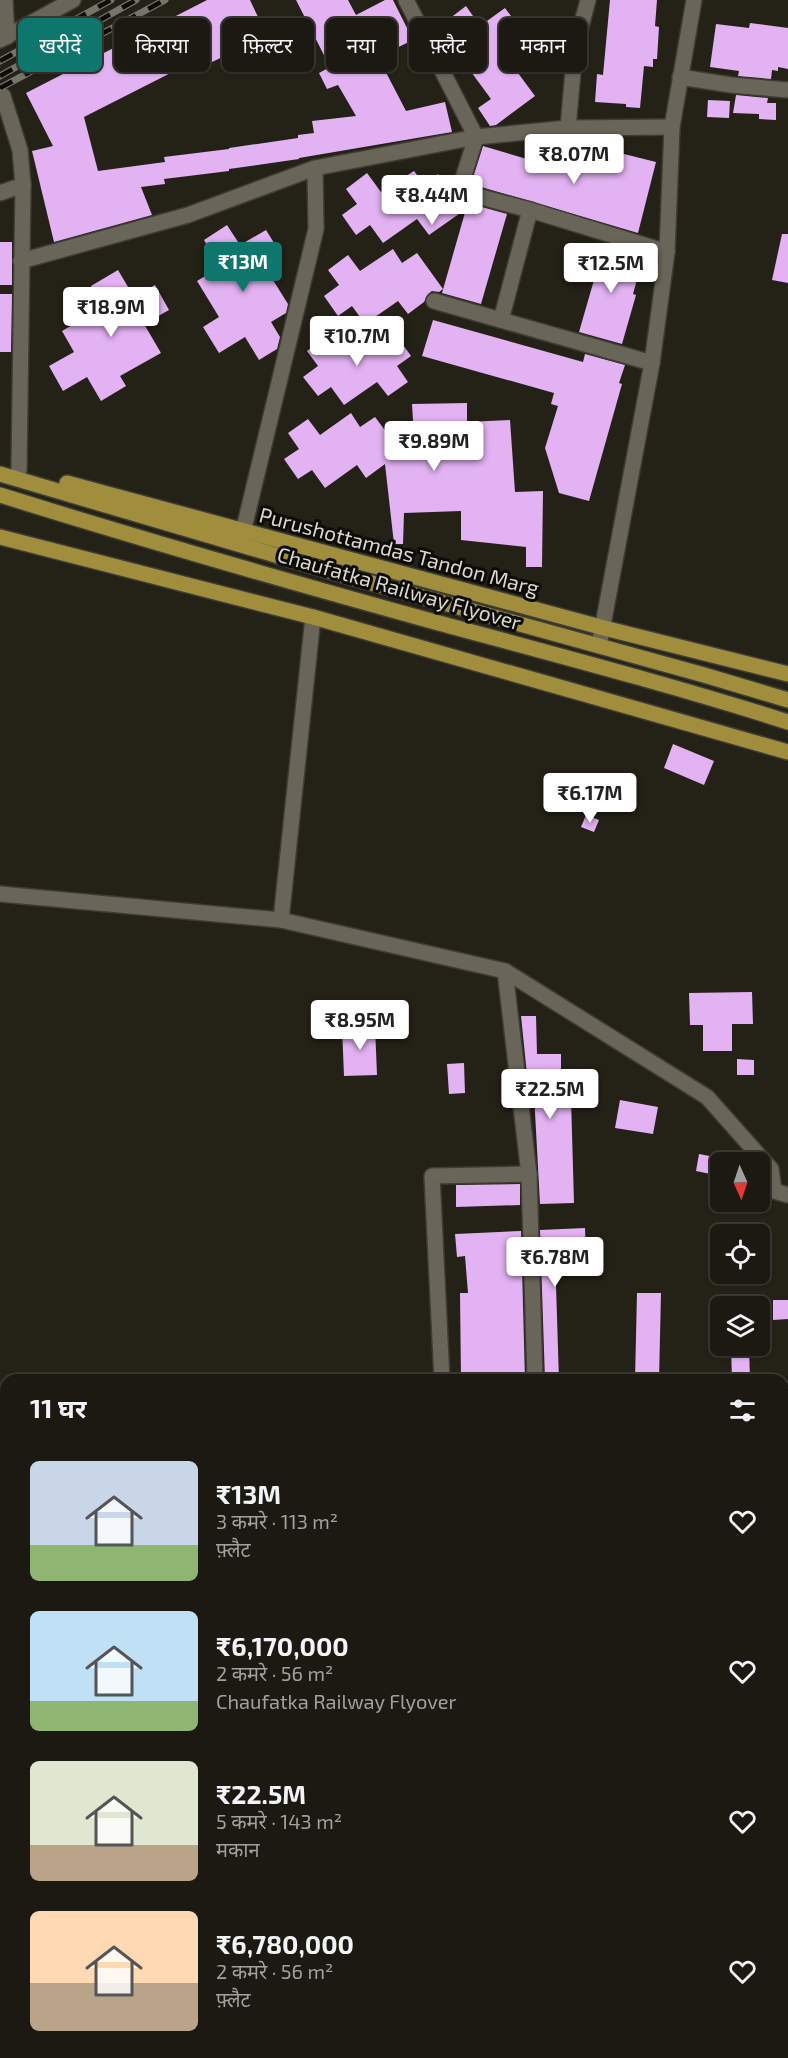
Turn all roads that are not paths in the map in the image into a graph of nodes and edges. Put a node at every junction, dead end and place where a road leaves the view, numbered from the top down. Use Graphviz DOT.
graph roads {
  1 [pos="4,0"];
  2 [pos="73,0"];
  3 [pos="406,0"];
  4 [pos="588,0"];
  5 [pos="694,0"];
  6 [pos="3,38"];
  7 [pos="680,77"];
  8 [pos="788,90"];
  9 [pos="3,96"];
  10 [pos="672,127"];
  11 [pos="568,128"];
  12 [pos="476,137"];
  13 [pos="315,168"];
  14 [pos="23,185"];
  15 [pos="0,194"];
  16 [pos="530,210"];
  17 [pos="667,252"];
  18 [pos="21,261"];
  19 [pos="434,301"];
  20 [pos="501,320"];
  21 [pos="652,363"];
  22 [pos="0,465"];
  23 [pos="19,470"];
  24 [pos="0,474"];
  25 [pos="0,495"];
  26 [pos="0,537"];
  27 [pos="240,538"];
  28 [pos="313,617"];
  29 [pos="604,628"];
  30 [pos="599,646"];
  31 [pos="788,674"];
  32 [pos="788,700"];
  33 [pos="788,722"];
  34 [pos="788,752"];
  35 [pos="0,894"];
  36 [pos="281,920"];
  37 [pos="505,971"];
  38 [pos="529,1174"];
  39 [pos="788,1195"];
  40 [pos="442,1374"];
  41 [pos="536,1374"];
  1 -- 6 [label="street"];
  2 -- 6 [label="street"];
  3 -- 12 [label="street"];
  4 -- 11 [label="street"];
  5 -- 7 [label="street"];
  7 -- 8 [label="street"];
  7 -- 10 [label="street"];
  9 -- 14 [label="street"];
  10 -- 11 [label="street"];
  10 -- 17 [label="street"];
  11 -- 12 [label="street"];
  12 -- 13 [label="street"];
  12 -- 16 [label="street"];
  13 -- 18 [label="street"];
  13 -- 27 [label="street"];
  14 -- 15 [label="street"];
  14 -- 18 [label="street"];
  16 -- 17 [label="street"];
  16 -- 20 [label="street"];
  17 -- 21 [label="street"];
  18 -- 23 [label="street"];
  19 -- 20 [label="street"];
  20 -- 21 [label="street"];
  21 -- 29 [label="street"];
  22 -- 23 [label="main road, Purushottamdas Tandon Marg"];
  23 -- 27 [label="main road, Purushottamdas Tandon Marg"];
  24 -- 27 [label="main road"];
  25 -- 33 [label="main road, Chaufatka Railway Flyover"];
  26 -- 28 [label="main road"];
  27 -- 29 [label="main road, Purushottamdas Tandon Marg"];
  27 -- 30 [label="main road"];
  28 -- 34 [label="main road"];
  28 -- 36 [label="street"];
  29 -- 30 [label="street"];
  29 -- 31 [label="main road, Purushottamdas Tandon Marg"];
  30 -- 32 [label="main road"];
  35 -- 36 [label="street"];
  36 -- 37 [label="street"];
  37 -- 38 [label="street"];
  37 -- 39 [label="street"];
  38 -- 40 [label="street"];
  38 -- 41 [label="street"];
}
